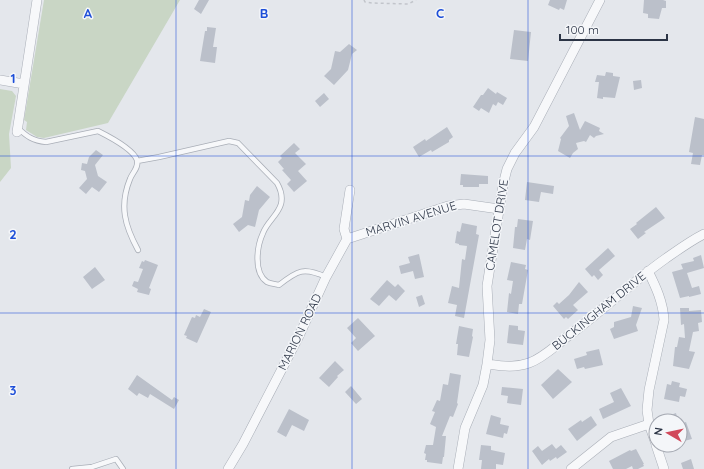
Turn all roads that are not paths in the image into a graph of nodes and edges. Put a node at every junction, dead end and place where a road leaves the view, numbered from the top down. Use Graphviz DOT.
graph roads {
  1 [pos="38,0"];
  2 [pos="600,0"];
  3 [pos="0,80"];
  4 [pos="24,84"];
  5 [pos="17,129"];
  6 [pos="137,161"];
  7 [pos="350,190"];
  8 [pos="499,209"];
  9 [pos="704,234"];
  10 [pos="347,239"];
  11 [pos="138,250"];
  12 [pos="648,271"];
  13 [pos="326,277"];
  14 [pos="487,364"];
  15 [pos="648,417"];
  16 [pos="648,424"];
  17 [pos="659,453"];
  18 [pos="72,469"];
  19 [pos="123,469"];
  20 [pos="228,469"];
  21 [pos="458,469"];
  22 [pos="570,469"];
  23 [pos="664,469"];
  1 -- 4 [label="street"];
  2 -- 8 [label="street, CAMELOT DRIVE"];
  3 -- 4 [label="street"];
  4 -- 5 [label="street"];
  5 -- 6 [label="lane"];
  6 -- 11 [label="lane"];
  6 -- 13 [label="lane"];
  7 -- 10 [label="street"];
  8 -- 10 [label="street, MARVIN AVENUE"];
  8 -- 14 [label="street, CAMELOT DRIVE"];
  9 -- 12 [label="street, BUCKINGHAM DRIVE"];
  10 -- 13 [label="street, MARION ROAD"];
  12 -- 14 [label="street, BUCKINGHAM DRIVE"];
  12 -- 15 [label="street"];
  13 -- 20 [label="street, MARION ROAD"];
  14 -- 21 [label="street, CAMELOT DRIVE"];
  16 -- 22 [label="street"];
  17 -- 23 [label="street"];
  18 -- 19 [label="lane"];
}
